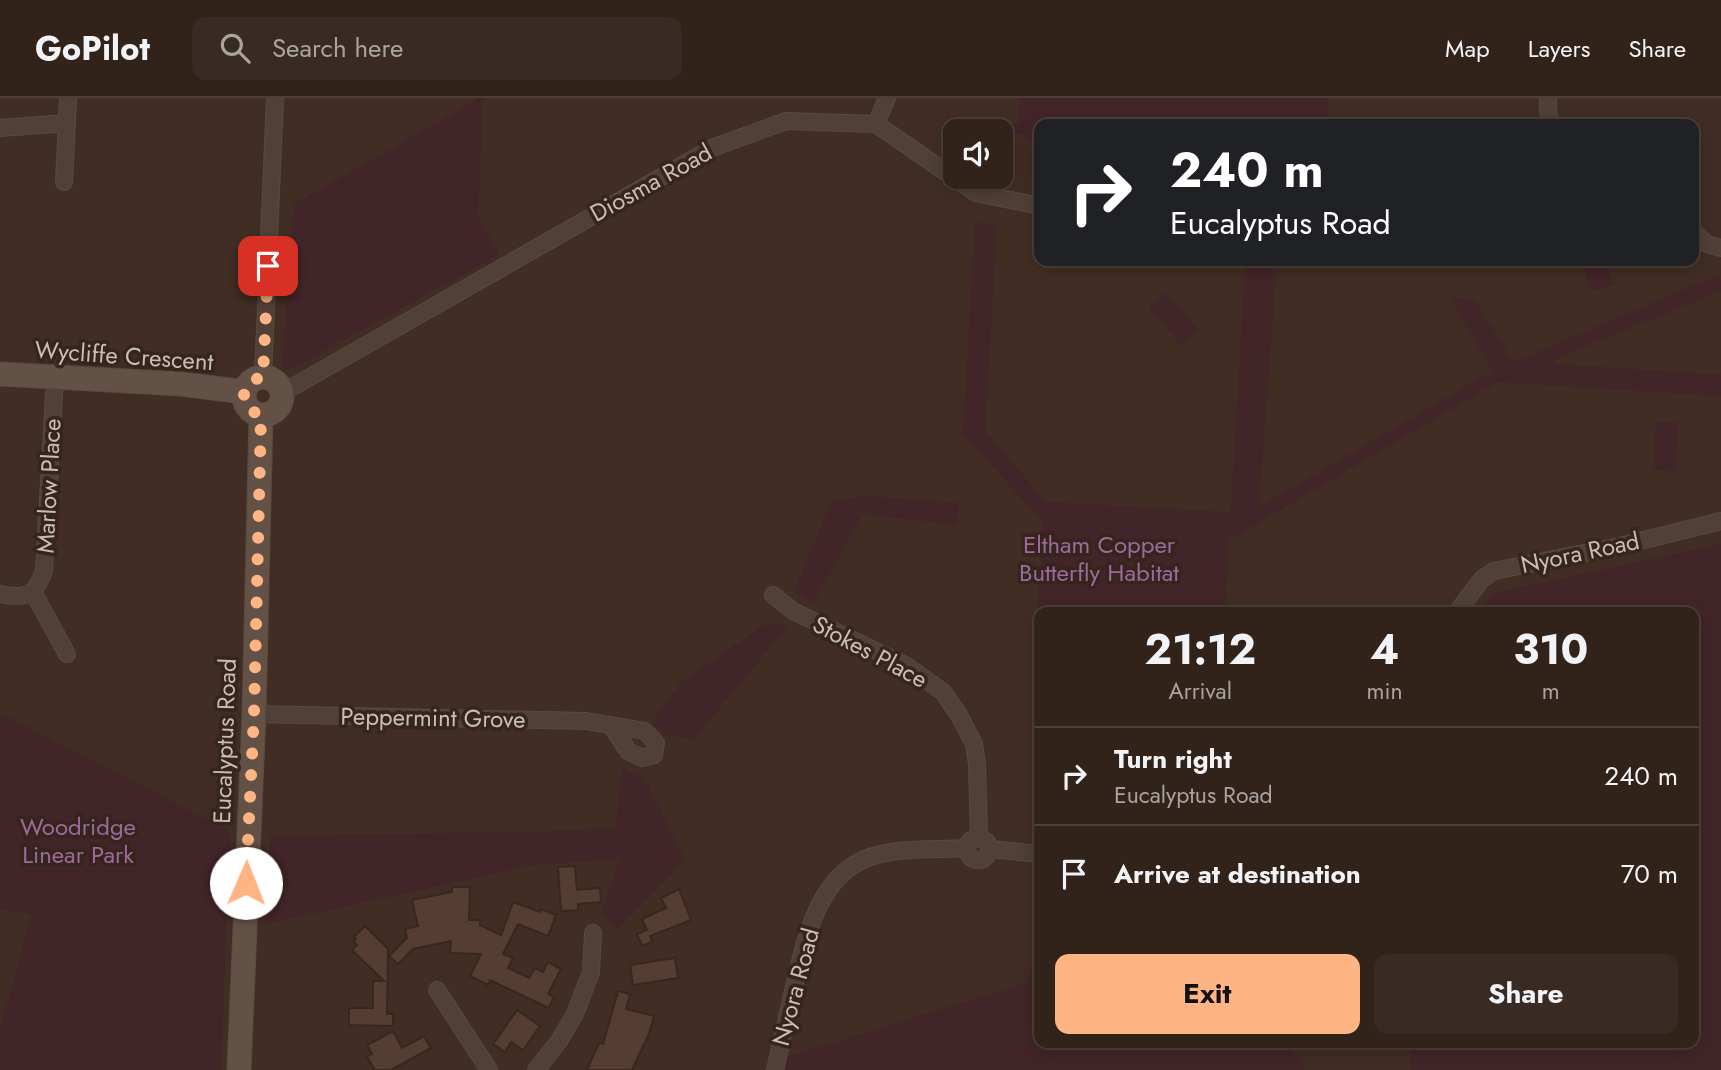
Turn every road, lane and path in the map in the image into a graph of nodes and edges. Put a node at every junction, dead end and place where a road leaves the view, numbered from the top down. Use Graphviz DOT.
graph roads {
  1 [pos="68,98"];
  2 [pos="275,98"];
  3 [pos="887,98"];
  4 [pos="1548,98"];
  5 [pos="1550,119"];
  6 [pos="67,123"];
  7 [pos="876,124"];
  8 [pos="0,128"];
  9 [pos="64,182"];
  10 [pos="1034,205"];
  11 [pos="1699,237"];
  12 [pos="1721,248"];
  13 [pos="0,374"];
  14 [pos="55,377"];
  15 [pos="254,385"];
  16 [pos="282,393"];
  17 [pos="261,415"];
  18 [pos="1721,521"];
  19 [pos="33,592"];
  20 [pos="0,594"];
  21 [pos="773,595"];
  22 [pos="1461,607"];
  23 [pos="67,654"];
  24 [pos="254,714"];
  25 [pos="611,725"];
  26 [pos="979,845"];
  27 [pos="1034,853"];
  28 [pos="593,933"];
  29 [pos="437,990"];
  30 [pos="239,1070"];
  31 [pos="489,1070"];
  32 [pos="536,1070"];
  33 [pos="775,1070"];
  1 -- 6 [label="street"];
  2 -- 15 [label="street"];
  3 -- 7 [label="street"];
  4 -- 5 [label="street"];
  6 -- 8 [label="street"];
  6 -- 9 [label="street"];
  7 -- 10 [label="street"];
  7 -- 16 [label="street, Diosma Road"];
  11 -- 12 [label="street"];
  13 -- 14 [label="street, Wycliffe Crescent"];
  14 -- 15 [label="street, Wycliffe Crescent"];
  14 -- 19 [label="street, Marlow Place"];
  15 -- 16 [label="street"];
  15 -- 17 [label="street"];
  16 -- 17 [label="street"];
  17 -- 24 [label="street, Eucalyptus Road"];
  18 -- 22 [label="street, Nyora Road"];
  19 -- 20 [label="street"];
  19 -- 23 [label="street"];
  21 -- 26 [label="street, Stokes Place"];
  24 -- 25 [label="street, Peppermint Grove"];
  24 -- 30 [label="street, Eucalyptus Road"];
  26 -- 27 [label="street, Nyora Road"];
  26 -- 33 [label="street, Nyora Road"];
  28 -- 32 [label="street"];
  29 -- 31 [label="street"];
}
